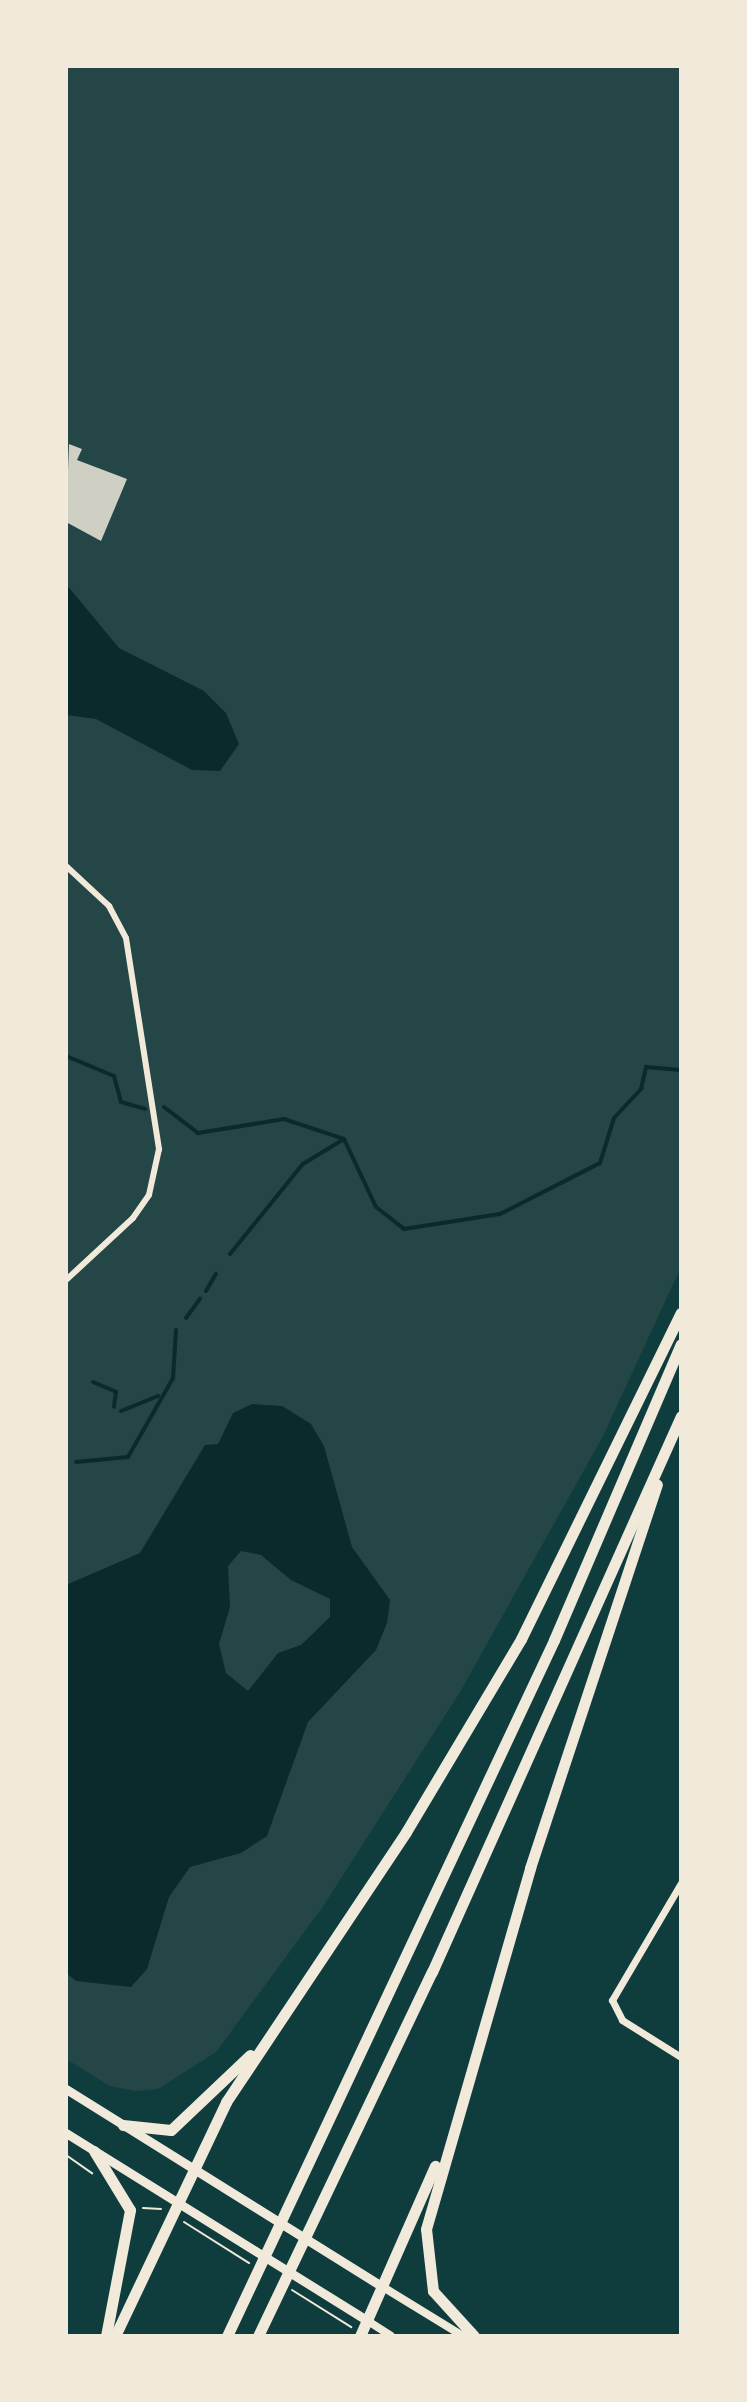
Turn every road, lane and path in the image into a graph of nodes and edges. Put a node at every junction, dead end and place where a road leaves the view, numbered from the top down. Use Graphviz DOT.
graph roads {
  1 [pos="66,866"];
  2 [pos="66,1280"];
  3 [pos="681,1313"];
  4 [pos="681,1344"];
  5 [pos="681,1416"];
  6 [pos="673,1435"];
  7 [pos="681,1883"];
  8 [pos="274,2028"];
  9 [pos="681,2057"];
  10 [pos="66,2089"];
  11 [pos="123,2125"];
  12 [pos="450,2132"];
  13 [pos="66,2133"];
  14 [pos="94,2151"];
  15 [pos="66,2155"];
  16 [pos="192,2166"];
  17 [pos="98,2180"];
  18 [pos="174,2201"];
  19 [pos="137,2209"];
  20 [pos="160,2209"];
  21 [pos="181,2220"];
  22 [pos="202,2233"];
  23 [pos="383,2287"];
  24 [pos="334,2316"];
  25 [pos="368,2321"];
  26 [pos="357,2332"];
  27 [pos="106,2336"];
  28 [pos="115,2336"];
  29 [pos="227,2336"];
  30 [pos="258,2336"];
  31 [pos="391,2336"];
  32 [pos="463,2336"];
  33 [pos="474,2336"];
  1 -- 2 [label="street"];
  3 -- 8 [label="highway"];
  4 -- 29 [label="highway"];
  5 -- 6 [label="highway"];
  6 -- 12 [label="highway"];
  6 -- 30 [label="highway"];
  7 -- 9 [label="street"];
  8 -- 11 [label="highway"];
  8 -- 16 [label="highway"];
  10 -- 11 [label="main road"];
  11 -- 16 [label="main road"];
  12 -- 23 [label="highway"];
  12 -- 33 [label="highway"];
  13 -- 14 [label="main road"];
  14 -- 18 [label="main road"];
  14 -- 27 [label="highway"];
  15 -- 17 [label="path"];
  16 -- 18 [label="highway"];
  16 -- 23 [label="main road"];
  18 -- 25 [label="main road"];
  18 -- 28 [label="highway"];
  19 -- 20 [label="path"];
  21 -- 22 [label="path"];
  23 -- 25 [label="highway"];
  23 -- 32 [label="main road"];
  24 -- 26 [label="path"];
  25 -- 26 [label="highway"];
  25 -- 31 [label="main road"];
}
